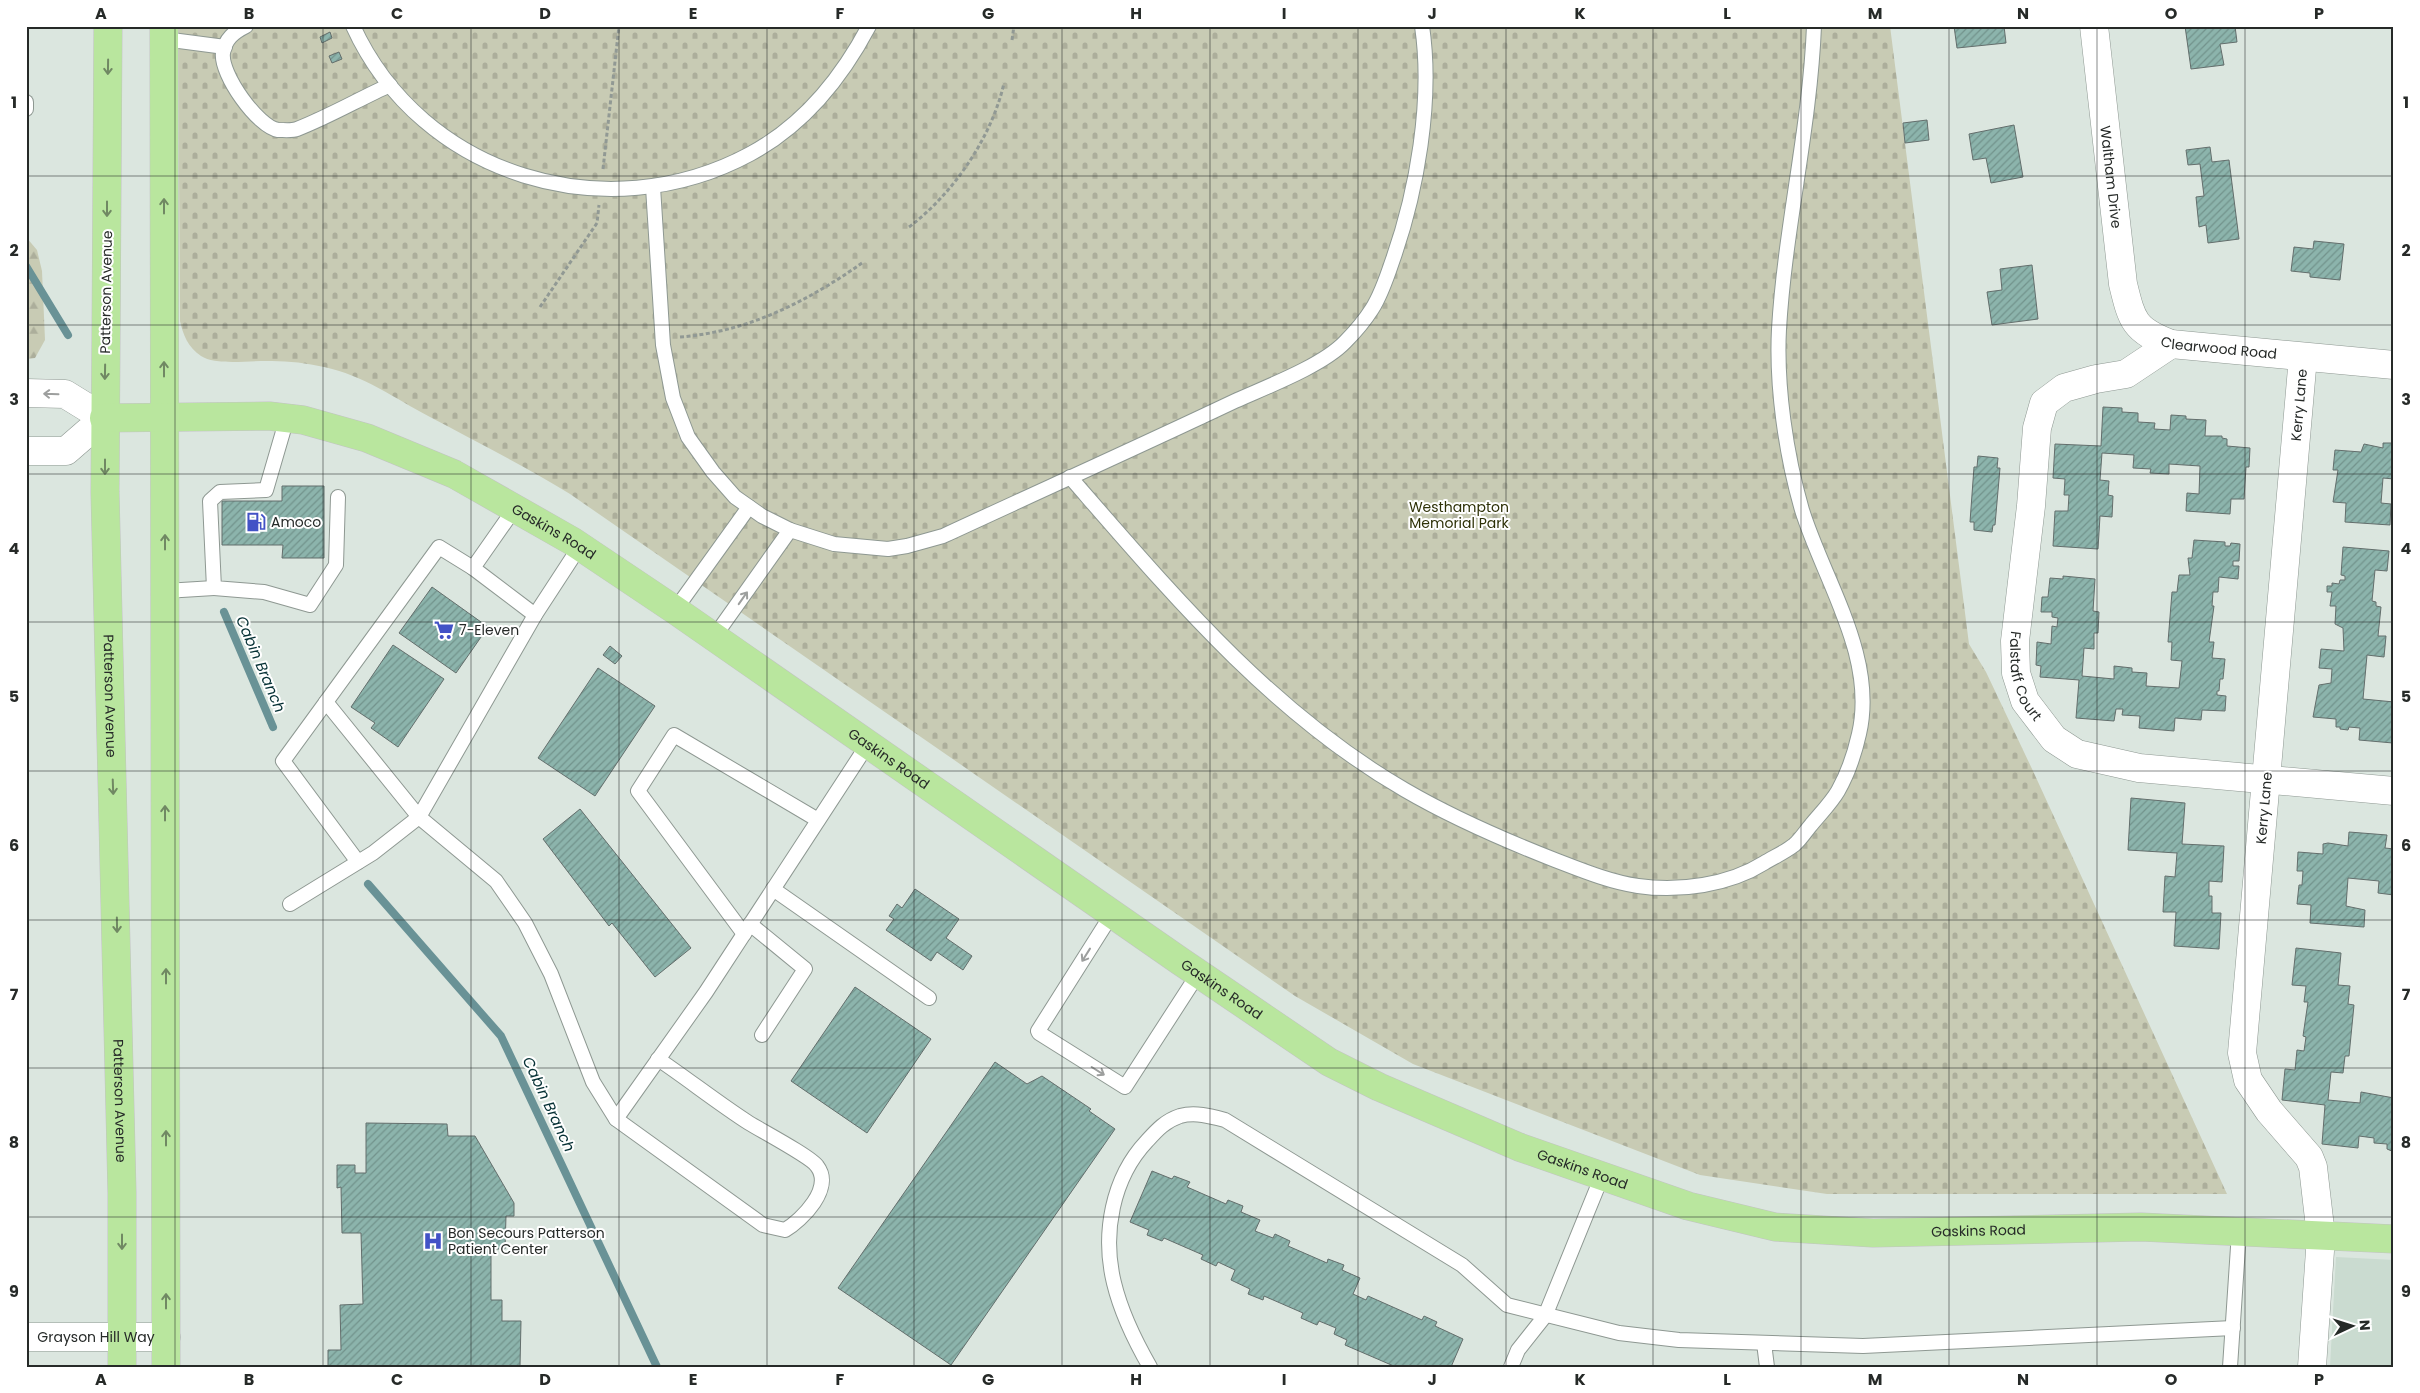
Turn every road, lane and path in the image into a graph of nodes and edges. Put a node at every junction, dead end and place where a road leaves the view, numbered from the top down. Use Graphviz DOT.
graph roads {
  1 [pos="108,26"];
  2 [pos="246,26"];
  3 [pos="353,26"];
  4 [pos="870,26"];
  5 [pos="1014,26"];
  6 [pos="1422,26"];
  7 [pos="1814,26"];
  8 [pos="2094,26"];
  9 [pos="164,33"];
  10 [pos="1012,40"];
  11 [pos="225,47"];
  12 [pos="1004,83"];
  13 [pos="390,85"];
  14 [pos="26,102"];
  15 [pos="26,108"];
  16 [pos="653,187"];
  17 [pos="908,227"];
  18 [pos="862,263"];
  19 [pos="2138,325"];
  20 [pos="662,338"];
  21 [pos="2171,344"];
  22 [pos="2303,357"];
  23 [pos="2394,365"];
  24 [pos="26,393"];
  25 [pos="104,418"];
  26 [pos="164,418"];
  27 [pos="287,418"];
  28 [pos="26,451"];
  29 [pos="1070,477"];
  30 [pos="338,497"];
  31 [pos="749,507"];
  32 [pos="515,508"];
  33 [pos="790,530"];
  34 [pos="580,546"];
  35 [pos="473,568"];
  36 [pos="214,588"];
  37 [pos="165,591"];
  38 [pos="675,610"];
  39 [pos="535,615"];
  40 [pos="714,637"];
  41 [pos="326,702"];
  42 [pos="868,744"];
  43 [pos="2266,780"];
  44 [pos="2394,792"];
  45 [pos="419,817"];
  46 [pos="818,820"];
  47 [pos="358,862"];
  48 [pos="773,889"];
  49 [pos="290,904"];
  50 [pos="1112,914"];
  51 [pos="747,929"];
  52 [pos="1198,974"];
  53 [pos="930,998"];
  54 [pos="762,1034"];
  55 [pos="658,1059"];
  56 [pos="616,1119"];
  57 [pos="1602,1176"];
  58 [pos="2239,1232"];
  59 [pos="2321,1236"];
  60 [pos="2394,1239"];
  61 [pos="1545,1316"];
  62 [pos="2233,1328"];
  63 [pos="166,1336"];
  64 [pos="26,1337"];
  65 [pos="122,1337"];
  66 [pos="1764,1343"];
  67 [pos="122,1367"];
  68 [pos="166,1367"];
  69 [pos="1150,1367"];
  70 [pos="1511,1367"];
  71 [pos="1767,1367"];
  72 [pos="2230,1367"];
  73 [pos="2312,1367"];
  1 -- 25 [label="main road, Patterson Avenue, one-way"];
  2 -- 11 [label="lane"];
  3 -- 13 [label="lane"];
  4 -- 16 [label="lane"];
  5 -- 10 [label="path"];
  6 -- 29 [label="lane"];
  7 -- 29 [label="lane"];
  8 -- 19 [label="street, Waltham Drive"];
  9 -- 11 [label="lane"];
  26 -- 9 [label="main road, one-way"];
  11 -- 13 [label="lane"];
  12 -- 17 [label="path"];
  13 -- 16 [label="lane"];
  14 -- 15 [label="lane"];
  16 -- 20 [label="lane"];
  18 -- 20 [label="path"];
  19 -- 21 [label="street, Clearwood Road"];
  20 -- 31 [label="lane"];
  21 -- 22 [label="street, Clearwood Road"];
  21 -- 43 [label="street, Falstaff Court"];
  22 -- 23 [label="street, Clearwood Road"];
  22 -- 43 [label="street, Kerry Lane"];
  25 -- 24 [label="street, one-way"];
  25 -- 26 [label="main road, Gaskins Road"];
  25 -- 28 [label="street"];
  25 -- 65 [label="main road, Patterson Avenue, one-way"];
  26 -- 27 [label="main road, Gaskins Road"];
  37 -- 26 [label="main road, one-way"];
  27 -- 32 [label="main road, Gaskins Road"];
  27 -- 36 [label="lane"];
  29 -- 33 [label="lane"];
  30 -- 36 [label="lane"];
  31 -- 33 [label="lane"];
  31 -- 38 [label="lane"];
  32 -- 34 [label="main road, Gaskins Road"];
  32 -- 35 [label="lane"];
  40 -- 33 [label="lane, one-way"];
  34 -- 38 [label="main road, Gaskins Road"];
  34 -- 39 [label="lane"];
  35 -- 39 [label="lane"];
  35 -- 41 [label="lane"];
  36 -- 37 [label="lane"];
  63 -- 37 [label="main road, one-way"];
  38 -- 40 [label="main road, Gaskins Road"];
  39 -- 45 [label="lane"];
  40 -- 42 [label="main road, Gaskins Road"];
  41 -- 45 [label="lane"];
  41 -- 47 [label="lane"];
  42 -- 46 [label="lane"];
  42 -- 50 [label="main road, Gaskins Road"];
  43 -- 44 [label="street, Falstaff Court"];
  43 -- 59 [label="street, Kerry Lane"];
  45 -- 47 [label="lane"];
  45 -- 56 [label="lane"];
  46 -- 48 [label="lane"];
  46 -- 51 [label="lane"];
  47 -- 49 [label="lane"];
  48 -- 51 [label="lane"];
  48 -- 53 [label="lane"];
  50 -- 52 [label="main road, Gaskins Road"];
  50 -- 52 [label="lane, one-way"];
  51 -- 54 [label="lane"];
  51 -- 55 [label="lane"];
  52 -- 57 [label="main road, Gaskins Road"];
  55 -- 56 [label="lane"];
  55 -- 56 [label="lane"];
  57 -- 58 [label="main road, Gaskins Road"];
  57 -- 61 [label="lane"];
  58 -- 59 [label="main road, Gaskins Road"];
  58 -- 62 [label="lane"];
  59 -- 60 [label="main road, Gaskins Road"];
  59 -- 73 [label="street, Kerry Lane"];
  61 -- 66 [label="lane"];
  61 -- 69 [label="lane"];
  61 -- 70 [label="lane"];
  62 -- 66 [label="lane"];
  62 -- 72 [label="lane"];
  63 -- 65 [label="street, Grayson Hill Way"];
  63 -- 68 [label="main road"];
  64 -- 65 [label="street, Grayson Hill Way"];
  65 -- 67 [label="main road, Patterson Avenue"];
  66 -- 71 [label="lane"];
}
